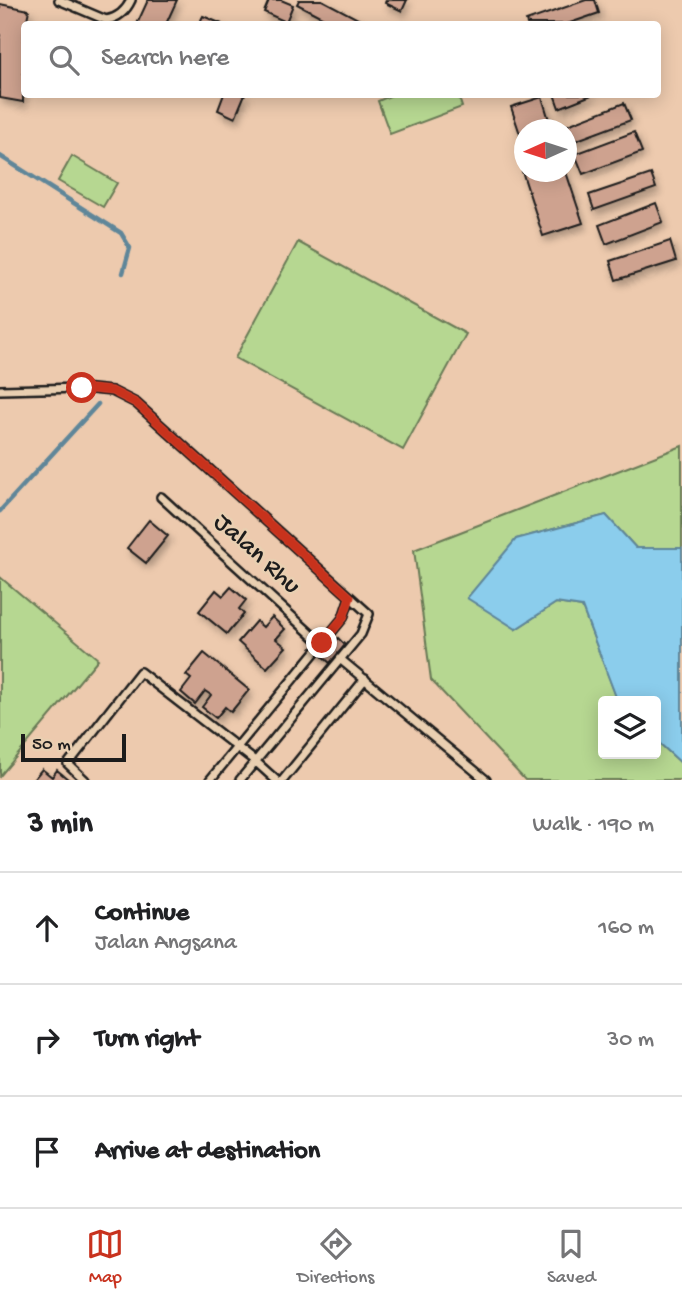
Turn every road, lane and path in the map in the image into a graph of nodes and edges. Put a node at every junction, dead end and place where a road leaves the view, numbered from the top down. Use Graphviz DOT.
graph roads {
  1 [pos="59,0"];
  2 [pos="131,0"];
  3 [pos="0,390"];
  4 [pos="161,497"];
  5 [pos="350,597"];
  6 [pos="322,643"];
  7 [pos="340,659"];
  8 [pos="365,679"];
  9 [pos="237,747"];
  10 [pos="256,761"];
  11 [pos="85,780"];
  12 [pos="210,780"];
  13 [pos="240,780"];
  14 [pos="276,780"];
  15 [pos="283,780"];
  16 [pos="486,780"];
  1 -- 2 [label="lane"];
  3 -- 5 [label="lane"];
  4 -- 6 [label="lane, Jalan Rhu"];
  5 -- 6 [label="lane"];
  5 -- 7 [label="lane"];
  6 -- 9 [label="lane"];
  7 -- 8 [label="lane"];
  7 -- 10 [label="lane"];
  8 -- 15 [label="lane"];
  8 -- 16 [label="lane"];
  9 -- 10 [label="lane"];
  9 -- 11 [label="lane"];
  9 -- 12 [label="lane"];
  10 -- 13 [label="lane"];
  10 -- 14 [label="lane"];
}
